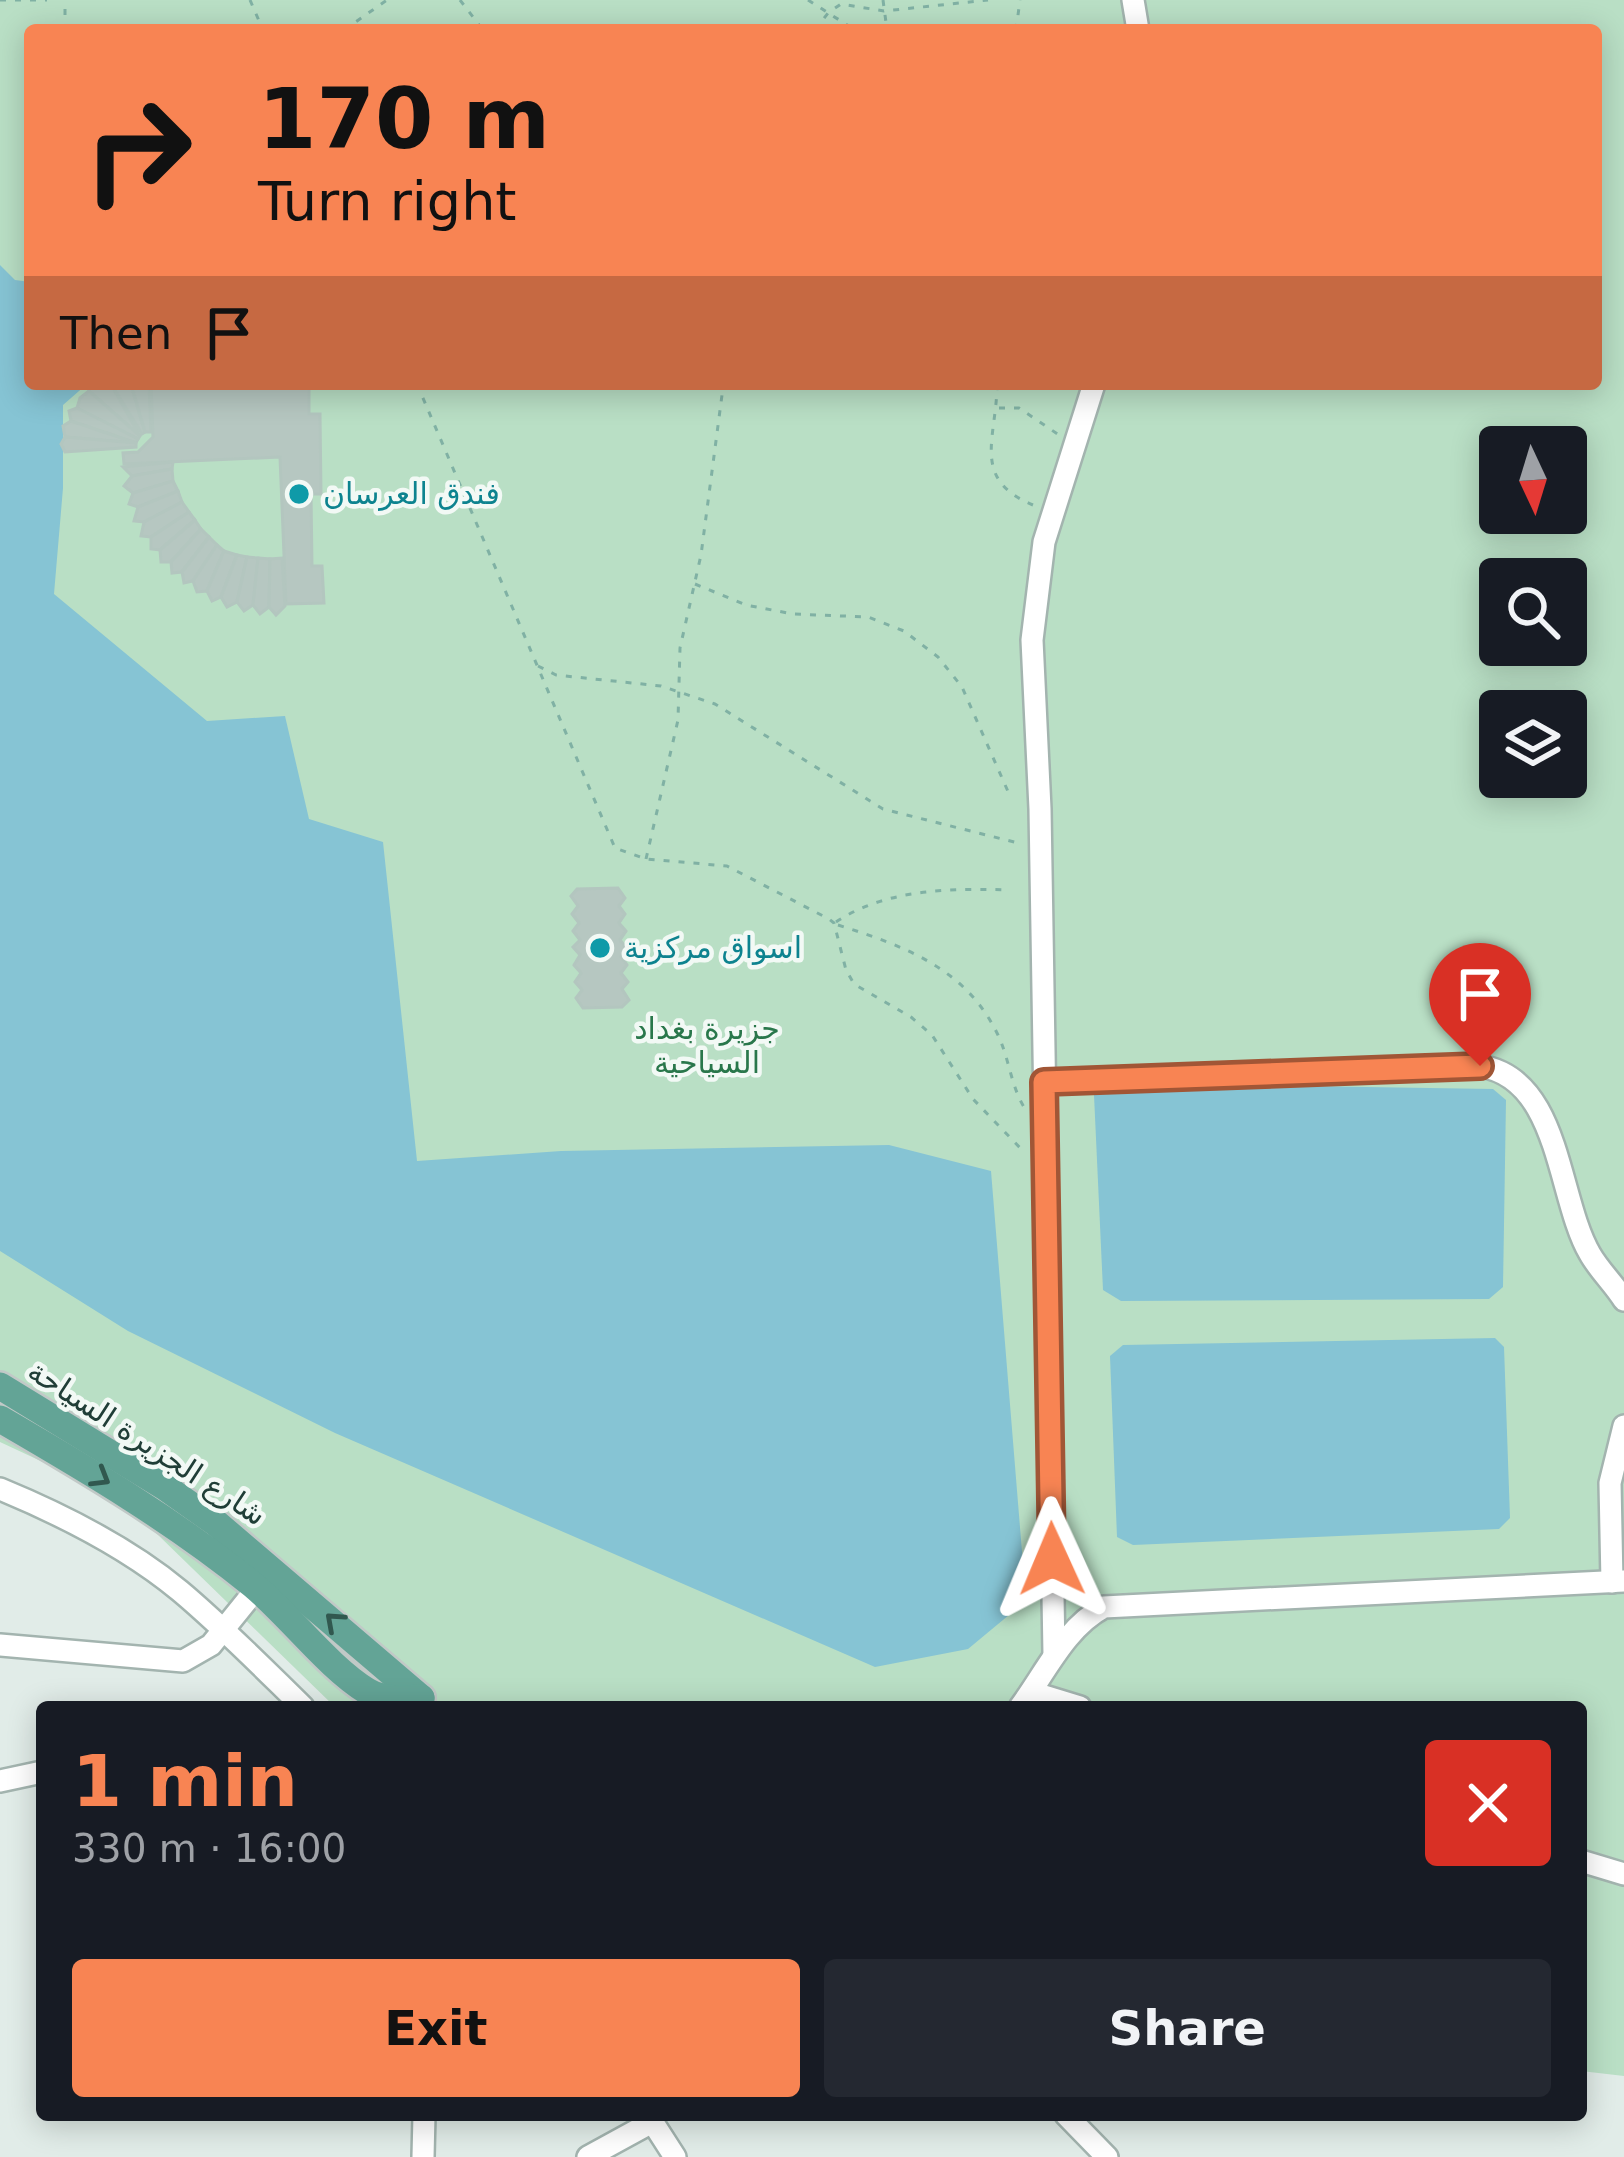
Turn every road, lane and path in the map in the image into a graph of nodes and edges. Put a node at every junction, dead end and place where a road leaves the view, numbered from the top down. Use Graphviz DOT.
graph roads {
  1 [pos="0,0"];
  2 [pos="47,0"];
  3 [pos="387,0"];
  4 [pos="460,0"];
  5 [pos="808,0"];
  6 [pos="883,0"];
  7 [pos="988,0"];
  8 [pos="884,11"];
  9 [pos="828,13"];
  10 [pos="353,24"];
  11 [pos="478,24"];
  12 [pos="819,24"];
  13 [pos="845,24"];
  14 [pos="886,24"];
  15 [pos="420,390"];
  16 [pos="725,390"];
  17 [pos="997,390"];
  18 [pos="1092,390"];
  19 [pos="997,407"];
  20 [pos="1072,455"];
  21 [pos="1054,512"];
  22 [pos="694,583"];
  23 [pos="537,665"];
  24 [pos="679,693"];
  25 [pos="1010,796"];
  26 [pos="1040,847"];
  27 [pos="646,859"];
  28 [pos="1009,890"];
  29 [pos="834,923"];
  30 [pos="1044,1082"];
  31 [pos="1045,1131"];
  32 [pos="1046,1178"];
  33 [pos="1624,1300"];
  34 [pos="0,1386"];
  35 [pos="0,1419"];
  36 [pos="1624,1426"];
  37 [pos="0,1489"];
  38 [pos="1618,1581"];
  39 [pos="256,1588"];
  40 [pos="224,1630"];
  41 [pos="0,1645"];
  42 [pos="1054,1655"];
  43 [pos="1026,1700"];
  44 [pos="297,1701"];
  45 [pos="406,1701"];
  46 [pos="424,1701"];
  47 [pos="36,1773"];
  48 [pos="0,1780"];
  49 [pos="1587,1863"];
  50 [pos="1624,1874"];
  51 [pos="424,2121"];
  52 [pos="647,2121"];
  53 [pos="651,2121"];
  54 [pos="1072,2121"];
  55 [pos="422,2157"];
  56 [pos="588,2157"];
  57 [pos="675,2157"];
  58 [pos="1107,2157"];
  1 -- 2 [label="path"];
  3 -- 10 [label="path"];
  4 -- 11 [label="path"];
  5 -- 9 [label="path"];
  6 -- 8 [label="path"];
  7 -- 8 [label="path"];
  8 -- 9 [label="path"];
  8 -- 14 [label="path"];
  9 -- 12 [label="path"];
  9 -- 13 [label="path"];
  15 -- 23 [label="path"];
  16 -- 22 [label="path"];
  17 -- 19 [label="path"];
  18 -- 20 [label="street"];
  19 -- 20 [label="path"];
  19 -- 21 [label="path"];
  20 -- 21 [label="street"];
  21 -- 26 [label="street"];
  22 -- 24 [label="path"];
  22 -- 25 [label="path"];
  23 -- 24 [label="path"];
  23 -- 27 [label="path"];
  24 -- 26 [label="path"];
  24 -- 27 [label="path"];
  26 -- 30 [label="street"];
  27 -- 29 [label="path"];
  28 -- 29 [label="path"];
  29 -- 31 [label="path"];
  29 -- 32 [label="path"];
  30 -- 31 [label="street"];
  30 -- 33 [label="street"];
  31 -- 32 [label="street"];
  32 -- 42 [label="street"];
  46 -- 34 [label="main road, شارع الجزيرة السياحة, one-way"];
  35 -- 39 [label="main road, شارع الجزيرة السياحة, one-way"];
  36 -- 38 [label="street"];
  37 -- 40 [label="street"];
  38 -- 42 [label="street"];
  39 -- 40 [label="street"];
  39 -- 45 [label="main road, شارع الجزيرة السياحة"];
  40 -- 41 [label="street"];
  40 -- 44 [label="street"];
  42 -- 43 [label="street"];
  47 -- 48 [label="street"];
  49 -- 50 [label="street"];
  51 -- 55 [label="street"];
  52 -- 56 [label="street"];
  53 -- 57 [label="street"];
  54 -- 58 [label="street"];
}
